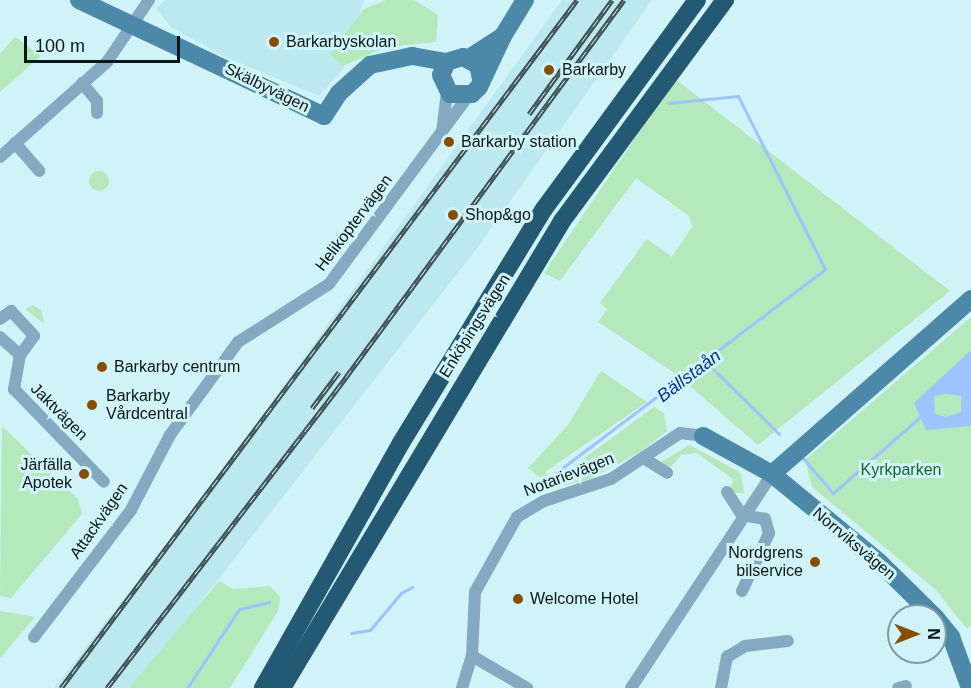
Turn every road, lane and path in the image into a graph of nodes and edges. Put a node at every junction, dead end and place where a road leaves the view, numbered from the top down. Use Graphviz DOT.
graph roads {
  1 [pos="79,0"];
  2 [pos="149,0"];
  3 [pos="525,0"];
  4 [pos="697,0"];
  5 [pos="725,0"];
  6 [pos="135,24"];
  7 [pos="503,36"];
  8 [pos="469,58"];
  9 [pos="447,62"];
  10 [pos="481,79"];
  11 [pos="82,83"];
  12 [pos="444,86"];
  13 [pos="468,96"];
  14 [pos="97,112"];
  15 [pos="324,116"];
  16 [pos="442,133"];
  17 [pos="15,143"];
  18 [pos="0,157"];
  19 [pos="39,171"];
  20 [pos="971,299"];
  21 [pos="0,319"];
  22 [pos="0,337"];
  23 [pos="20,355"];
  24 [pos="182,418"];
  25 [pos="703,436"];
  26 [pos="645,459"];
  27 [pos="667,472"];
  28 [pos="772,474"];
  29 [pos="104,482"];
  30 [pos="727,492"];
  31 [pos="742,514"];
  32 [pos="742,591"];
  33 [pos="921,604"];
  34 [pos="947,632"];
  35 [pos="34,637"];
  36 [pos="788,640"];
  37 [pos="472,656"];
  38 [pos="264,688"];
  39 [pos="282,688"];
  40 [pos="462,688"];
  41 [pos="527,688"];
  42 [pos="631,688"];
  43 [pos="722,688"];
  44 [pos="970,688"];
  1 -- 6 [label="street, Skälbyvägen"];
  2 -- 6 [label="street"];
  3 -- 7 [label="street"];
  4 -- 38 [label="highway, Enköpingsvägen"];
  5 -- 39 [label="highway, Enköpingsvägen"];
  6 -- 11 [label="street"];
  6 -- 15 [label="street, Skälbyvägen"];
  7 -- 8 [label="street"];
  7 -- 10 [label="street"];
  8 -- 9 [label="street"];
  8 -- 10 [label="street"];
  9 -- 12 [label="street"];
  9 -- 15 [label="street"];
  10 -- 13 [label="street"];
  11 -- 14 [label="street"];
  11 -- 17 [label="street"];
  12 -- 13 [label="street"];
  12 -- 15 [label="street"];
  12 -- 16 [label="street, Helikoptervägen"];
  13 -- 16 [label="street, Helikoptervägen"];
  16 -- 24 [label="street, Helikoptervägen"];
  17 -- 18 [label="street"];
  17 -- 19 [label="street"];
  20 -- 28 [label="street"];
  21 -- 23 [label="street, Jaktvägen"];
  22 -- 23 [label="street"];
  23 -- 29 [label="street, Jaktvägen"];
  24 -- 35 [label="street, Attackvägen"];
  25 -- 26 [label="street, Notarievägen"];
  25 -- 28 [label="street"];
  26 -- 27 [label="street"];
  26 -- 37 [label="street, Notarievägen"];
  28 -- 31 [label="street"];
  28 -- 33 [label="street, Norrviksvägen"];
  30 -- 31 [label="street"];
  31 -- 32 [label="street"];
  31 -- 42 [label="street"];
  34 -- 44 [label="street, Norrviksvägen"];
  36 -- 43 [label="street"];
  37 -- 40 [label="street, Notarievägen"];
  37 -- 41 [label="street"];
}
